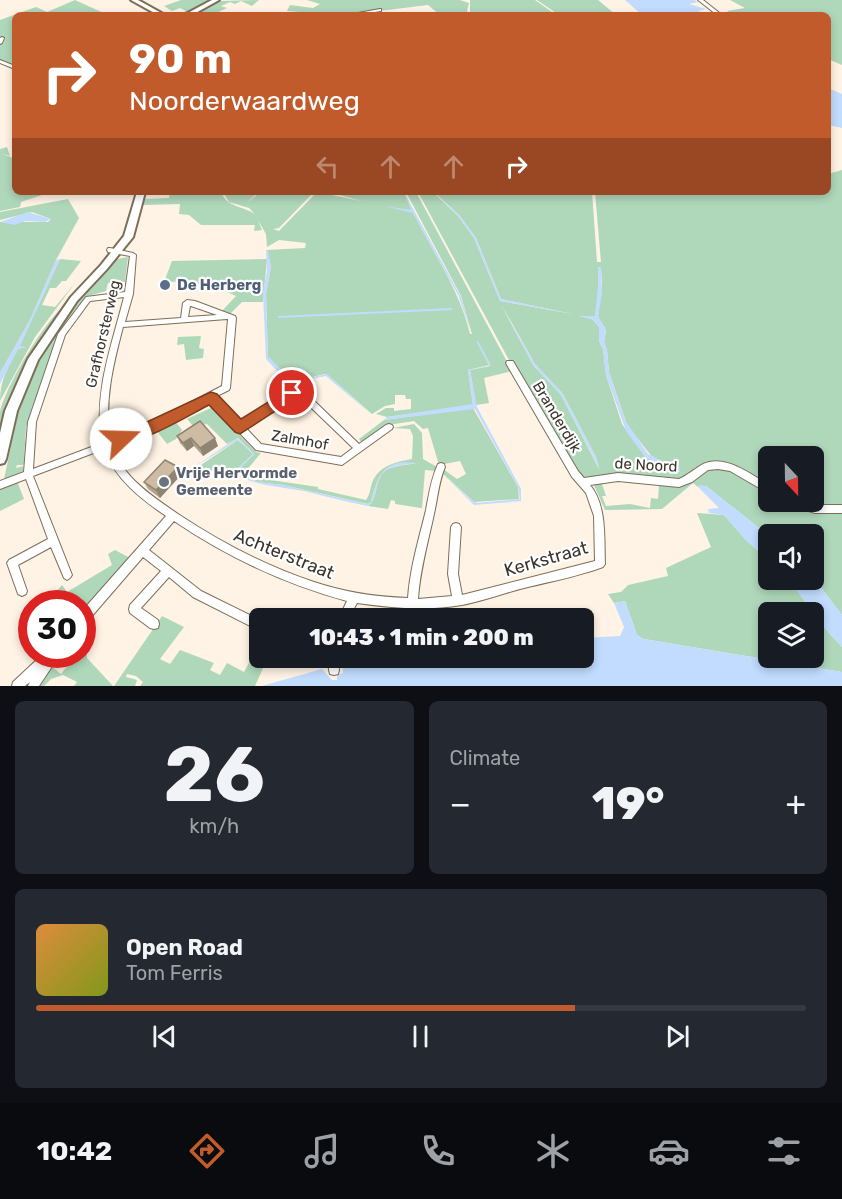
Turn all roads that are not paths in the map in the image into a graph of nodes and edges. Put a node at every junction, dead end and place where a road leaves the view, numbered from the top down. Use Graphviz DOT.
graph roads {
  1 [pos="134,0"];
  2 [pos="216,0"];
  3 [pos="700,0"];
  4 [pos="380,10"];
  5 [pos="156,12"];
  6 [pos="194,12"];
  7 [pos="368,12"];
  8 [pos="716,12"];
  9 [pos="140,195"];
  10 [pos="114,250"];
  11 [pos="129,294"];
  12 [pos="224,317"];
  13 [pos="184,320"];
  14 [pos="121,325"];
  15 [pos="510,363"];
  16 [pos="211,398"];
  17 [pos="389,427"];
  18 [pos="240,428"];
  19 [pos="106,444"];
  20 [pos="358,449"];
  21 [pos="0,459"];
  22 [pos="441,467"];
  23 [pos="28,474"];
  24 [pos="584,482"];
  25 [pos="758,483"];
  26 [pos="0,485"];
  27 [pos="824,509"];
  28 [pos="842,509"];
  29 [pos="172,516"];
  30 [pos="456,527"];
  31 [pos="54,541"];
  32 [pos="143,551"];
  33 [pos="168,571"];
  34 [pos="67,575"];
  35 [pos="22,590"];
  36 [pos="354,598"];
  37 [pos="458,600"];
  38 [pos="96,603"];
  39 [pos="413,604"];
  40 [pos="349,608"];
  41 [pos="249,620"];
  42 [pos="154,624"];
  43 [pos="36,668"];
  44 [pos="44,668"];
  45 [pos="17,686"];
  46 [pos="33,686"];
  1 -- 5 [label="main road"];
  2 -- 6 [label="main road"];
  3 -- 8 [label="street"];
  4 -- 7 [label="street"];
  9 -- 10 [label="main road, Grafhorsterweg"];
  10 -- 11 [label="street, Grafhorsterweg"];
  10 -- 21 [label="main road, Grafhorsterweg"];
  11 -- 14 [label="street, Grafhorsterweg"];
  11 -- 23 [label="street"];
  12 -- 13 [label="street"];
  12 -- 13 [label="street"];
  12 -- 16 [label="street"];
  13 -- 14 [label="street"];
  14 -- 19 [label="street, Grafhorsterweg"];
  15 -- 24 [label="street, Branderdijk"];
  16 -- 18 [label="street, Zalmhof"];
  16 -- 19 [label="street"];
  17 -- 20 [label="street, Zalmhof"];
  18 -- 20 [label="street, Zalmhof"];
  18 -- 20 [label="street, Zalmhof"];
  19 -- 23 [label="street"];
  19 -- 29 [label="street, Grafhorsterweg"];
  22 -- 39 [label="street"];
  23 -- 26 [label="street"];
  23 -- 31 [label="street"];
  24 -- 25 [label="street, de Noord"];
  24 -- 37 [label="street, Kerkstraat"];
  27 -- 28 [label="street"];
  29 -- 32 [label="street"];
  29 -- 36 [label="street, Achterstraat"];
  30 -- 37 [label="street"];
  31 -- 34 [label="street"];
  31 -- 35 [label="street"];
  32 -- 33 [label="street"];
  32 -- 38 [label="street"];
  33 -- 41 [label="street"];
  33 -- 42 [label="street"];
  36 -- 39 [label="street, Kerkstraat"];
  36 -- 40 [label="street"];
  37 -- 39 [label="street, Kerkstraat"];
  43 -- 45 [label="street"];
  44 -- 46 [label="street"];
}
